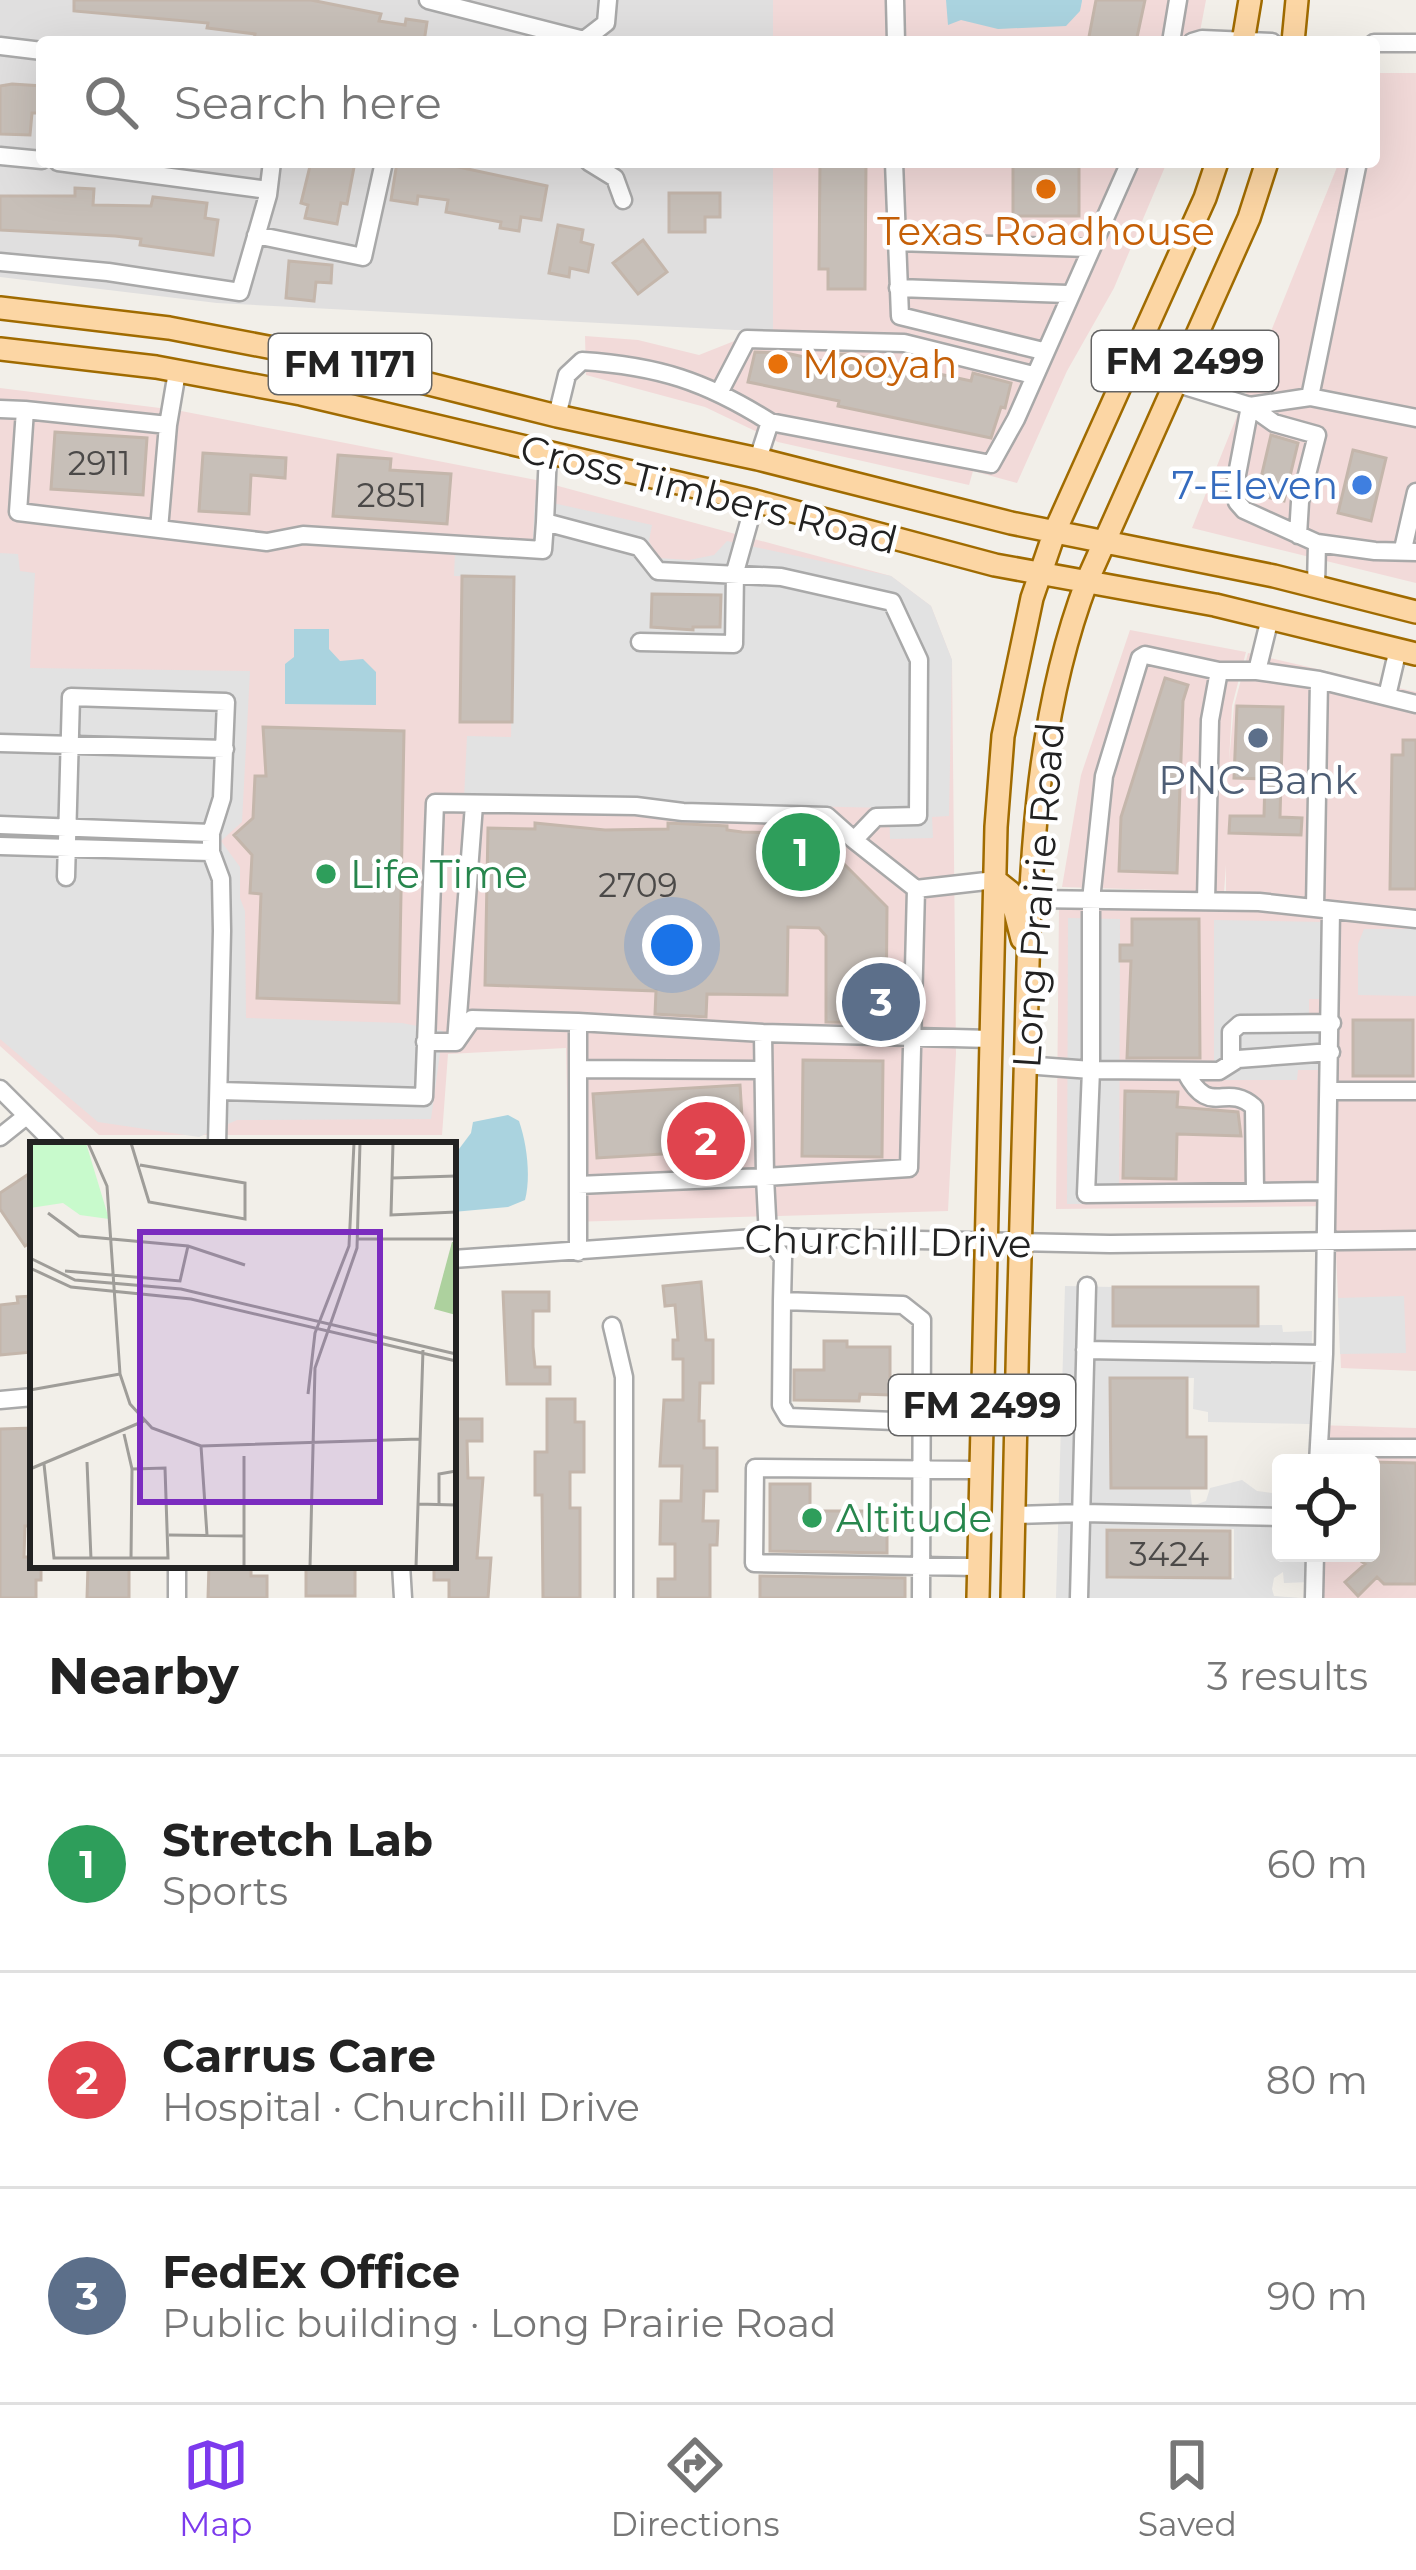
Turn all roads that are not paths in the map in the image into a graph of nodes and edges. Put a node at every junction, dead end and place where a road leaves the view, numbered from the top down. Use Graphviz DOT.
graph roads {
  1 [pos="428,0"];
  2 [pos="608,0"];
  3 [pos="895,0"];
  4 [pos="1178,0"];
  5 [pos="1250,0"];
  6 [pos="1297,0"];
  7 [pos="568,36"];
  8 [pos="589,36"];
  9 [pos="896,36"];
  10 [pos="1172,36"];
  11 [pos="1245,36"];
  12 [pos="1294,36"];
  13 [pos="1416,43"];
  14 [pos="1380,44"];
  15 [pos="0,46"];
  16 [pos="36,50"];
  17 [pos="0,156"];
  18 [pos="36,159"];
  19 [pos="103,168"];
  20 [pos="271,168"];
  21 [pos="383,168"];
  22 [pos="599,168"];
  23 [pos="893,168"];
  24 [pos="1127,168"];
  25 [pos="1215,168"];
  26 [pos="1265,168"];
  27 [pos="1357,168"];
  28 [pos="268,190"];
  29 [pos="623,200"];
  30 [pos="256,235"];
  31 [pos="896,242"];
  32 [pos="1089,248"];
  33 [pos="0,262"];
  34 [pos="898,288"];
  35 [pos="1068,294"];
  36 [pos="0,308"];
  37 [pos="0,349"];
  38 [pos="1043,351"];
  39 [pos="177,372"];
  40 [pos="1034,375"];
  41 [pos="1175,383"];
  42 [pos="720,391"];
  43 [pos="1310,397"];
  44 [pos="1250,406"];
  45 [pos="0,409"];
  46 [pos="25,410"];
  47 [pos="557,416"];
  48 [pos="1416,418"];
  49 [pos="770,422"];
  50 [pos="167,425"];
  51 [pos="548,453"];
  52 [pos="758,459"];
  53 [pos="1416,492"];
  54 [pos="755,501"];
  55 [pos="545,523"];
  56 [pos="159,530"];
  57 [pos="1055,531"];
  58 [pos="1298,535"];
  59 [pos="1106,542"];
  60 [pos="1317,543"];
  61 [pos="1410,550"];
  62 [pos="735,572"];
  63 [pos="1041,573"];
  64 [pos="1087,581"];
  65 [pos="1316,586"];
  66 [pos="1416,612"];
  67 [pos="1270,618"];
  68 [pos="640,642"];
  69 [pos="1407,652"];
  70 [pos="1219,671"];
  71 [pos="1257,671"];
  72 [pos="1319,680"];
  73 [pos="1387,696"];
  74 [pos="1416,704"];
  75 [pos="0,743"];
  76 [pos="68,745"];
  77 [pos="225,749"];
  78 [pos="474,805"];
  79 [pos="0,825"];
  80 [pos="65,827"];
  81 [pos="211,832"];
  82 [pos="854,840"];
  83 [pos="0,846"];
  84 [pos="66,848"];
  85 [pos="211,852"];
  86 [pos="66,877"];
  87 [pos="995,880"];
  88 [pos="916,889"];
  89 [pos="1033,899"];
  90 [pos="1090,900"];
  91 [pos="1206,901"];
  92 [pos="1323,909"];
  93 [pos="1416,919"];
  94 [pos="1027,969"];
  95 [pos="578,1022"];
  96 [pos="1332,1023"];
  97 [pos="763,1034"];
  98 [pos="914,1038"];
  99 [pos="992,1039"];
  100 [pos="425,1042"];
  101 [pos="455,1042"];
  102 [pos="1331,1052"];
  103 [pos="1232,1062"];
  104 [pos="1025,1066"];
  105 [pos="578,1069"];
  106 [pos="763,1070"];
  107 [pos="1091,1070"];
  108 [pos="1185,1071"];
  109 [pos="0,1088"];
  110 [pos="219,1091"];
  111 [pos="1330,1091"];
  112 [pos="1416,1091"];
  113 [pos="26,1117"];
  114 [pos="0,1137"];
  115 [pos="53,1142"];
  116 [pos="218,1142"];
  117 [pos="765,1177"];
  118 [pos="578,1185"];
  119 [pos="1325,1191"];
  120 [pos="1255,1192"];
  121 [pos="769,1237"];
  122 [pos="1416,1240"];
  123 [pos="1323,1241"];
  124 [pos="986,1242"];
  125 [pos="1020,1243"];
  126 [pos="578,1252"];
  127 [pos="456,1259"];
  128 [pos="1087,1286"];
  129 [pos="782,1300"];
  130 [pos="613,1326"];
  131 [pos="1085,1350"];
  132 [pos="1324,1354"];
  133 [pos="30,1396"];
  134 [pos="0,1400"];
  135 [pos="922,1423"];
  136 [pos="1416,1448"];
  137 [pos="1318,1454"];
  138 [pos="1332,1454"];
  139 [pos="922,1469"];
  140 [pos="981,1470"];
  141 [pos="1082,1513"];
  142 [pos="1014,1515"];
  143 [pos="1272,1517"];
  144 [pos="1315,1562"];
  145 [pos="923,1565"];
  146 [pos="401,1568"];
  147 [pos="978,1568"];
  148 [pos="403,1598"];
  149 [pos="624,1598"];
  150 [pos="921,1598"];
  151 [pos="978,1598"];
  152 [pos="1012,1598"];
  153 [pos="1079,1598"];
  154 [pos="1314,1598"];
  1 -- 7 [label="street"];
  2 -- 8 [label="street"];
  3 -- 9 [label="street"];
  4 -- 10 [label="street"];
  5 -- 11 [label="main road"];
  6 -- 12 [label="main road"];
  13 -- 14 [label="street"];
  15 -- 16 [label="street"];
  17 -- 18 [label="street"];
  19 -- 28 [label="street"];
  20 -- 28 [label="street"];
  21 -- 30 [label="street"];
  22 -- 29 [label="street"];
  23 -- 31 [label="street"];
  24 -- 32 [label="street"];
  25 -- 57 [label="main road, Long Prairie Road / FM 2499"];
  26 -- 41 [label="main road, Long Prairie Road / FM 2499"];
  27 -- 43 [label="street"];
  28 -- 30 [label="street"];
  30 -- 33 [label="street"];
  31 -- 32 [label="street"];
  31 -- 34 [label="street"];
  32 -- 35 [label="street"];
  34 -- 35 [label="street"];
  34 -- 38 [label="street"];
  35 -- 38 [label="street"];
  36 -- 47 [label="main road, Cross Timbers Road / FM 1171"];
  37 -- 39 [label="main road, Cross Timbers Road / FM 1171"];
  38 -- 40 [label="street"];
  39 -- 50 [label="street"];
  39 -- 51 [label="main road, Cross Timbers Road / FM 1171"];
  40 -- 42 [label="street"];
  40 -- 49 [label="street"];
  41 -- 44 [label="street"];
  41 -- 59 [label="main road, Long Prairie Road / FM 2499"];
  42 -- 47 [label="street"];
  42 -- 49 [label="street"];
  43 -- 44 [label="street"];
  43 -- 48 [label="street"];
  44 -- 58 [label="street"];
  44 -- 58 [label="street"];
  45 -- 46 [label="street"];
  46 -- 50 [label="street"];
  46 -- 56 [label="street"];
  47 -- 51 [label="main road"];
  47 -- 52 [label="main road, Cross Timbers Road / FM 1171"];
  49 -- 52 [label="street"];
  50 -- 56 [label="street"];
  51 -- 54 [label="main road, Cross Timbers Road / FM 1171"];
  51 -- 55 [label="street"];
  52 -- 57 [label="main road, Cross Timbers Road / FM 1171"];
  53 -- 61 [label="street"];
  54 -- 62 [label="street"];
  54 -- 63 [label="main road, Cross Timbers Road / FM 1171"];
  55 -- 56 [label="street"];
  55 -- 62 [label="street"];
  57 -- 59 [label="main road, Cross Timbers Road / FM 1171"];
  57 -- 63 [label="main road, Long Prairie Road / FM 2499"];
  58 -- 60 [label="street"];
  59 -- 64 [label="main road, Long Prairie Road / FM 2499"];
  59 -- 65 [label="main road, Cross Timbers Road / FM 1171"];
  60 -- 61 [label="street"];
  60 -- 65 [label="street"];
  62 -- 68 [label="street"];
  62 -- 82 [label="street"];
  63 -- 64 [label="main road, Cross Timbers Road / FM 1171"];
  63 -- 87 [label="main road, Long Prairie Road / FM 2499"];
  64 -- 67 [label="main road, Cross Timbers Road / FM 1171"];
  64 -- 89 [label="main road, Long Prairie Road / FM 2499"];
  65 -- 66 [label="main road, Cross Timbers Road / FM 1171"];
  67 -- 69 [label="main road, Cross Timbers Road / FM 1171"];
  67 -- 71 [label="street"];
  69 -- 73 [label="street"];
  70 -- 71 [label="street"];
  70 -- 90 [label="street"];
  70 -- 91 [label="street"];
  71 -- 72 [label="street"];
  72 -- 73 [label="street"];
  72 -- 92 [label="street"];
  73 -- 74 [label="street"];
  75 -- 76 [label="street"];
  76 -- 77 [label="street"];
  76 -- 77 [label="street"];
  76 -- 80 [label="street"];
  77 -- 81 [label="street"];
  78 -- 82 [label="street"];
  78 -- 100 [label="street"];
  78 -- 101 [label="street"];
  79 -- 80 [label="street"];
  80 -- 81 [label="street"];
  80 -- 84 [label="street"];
  81 -- 85 [label="street"];
  82 -- 88 [label="street"];
  83 -- 84 [label="street"];
  84 -- 85 [label="street"];
  84 -- 86 [label="street"];
  85 -- 110 [label="street"];
  87 -- 88 [label="street"];
  87 -- 94 [label="main road"];
  87 -- 99 [label="main road, Long Prairie Road / FM 2499"];
  88 -- 98 [label="street"];
  89 -- 90 [label="street"];
  89 -- 94 [label="main road, Long Prairie Road / FM 2499"];
  90 -- 91 [label="street"];
  90 -- 107 [label="street"];
  91 -- 92 [label="street"];
  92 -- 93 [label="street"];
  92 -- 96 [label="street"];
  94 -- 104 [label="main road, Long Prairie Road / FM 2499"];
  95 -- 97 [label="street"];
  95 -- 101 [label="street"];
  95 -- 105 [label="street"];
  96 -- 102 [label="street"];
  96 -- 103 [label="street"];
  97 -- 98 [label="street"];
  97 -- 106 [label="street"];
  98 -- 99 [label="street"];
  98 -- 117 [label="street"];
  99 -- 124 [label="main road, Long Prairie Road / FM 2499"];
  100 -- 101 [label="street"];
  100 -- 110 [label="street"];
  102 -- 103 [label="street"];
  102 -- 111 [label="street"];
  103 -- 108 [label="street"];
  104 -- 107 [label="street"];
  104 -- 125 [label="main road, Long Prairie Road / FM 2499"];
  105 -- 106 [label="street"];
  105 -- 118 [label="street"];
  106 -- 117 [label="street"];
  107 -- 108 [label="street"];
  107 -- 120 [label="street"];
  108 -- 120 [label="street"];
  109 -- 113 [label="street"];
  110 -- 116 [label="street"];
  111 -- 112 [label="street"];
  111 -- 119 [label="street"];
  113 -- 114 [label="street"];
  113 -- 115 [label="street"];
  117 -- 118 [label="street"];
  117 -- 121 [label="street"];
  118 -- 126 [label="street"];
  119 -- 120 [label="street"];
  119 -- 123 [label="street"];
  121 -- 124 [label="street, Churchill Drive"];
  121 -- 126 [label="street, Churchill Drive"];
  121 -- 129 [label="street"];
  122 -- 123 [label="street, Churchill Drive"];
  123 -- 125 [label="street, Churchill Drive"];
  123 -- 132 [label="street"];
  124 -- 125 [label="street, Churchill Drive"];
  124 -- 140 [label="main road, Long Prairie Road / FM 2499"];
  125 -- 142 [label="main road, Long Prairie Road / FM 2499"];
  126 -- 127 [label="street, Churchill Drive"];
  128 -- 131 [label="street"];
  129 -- 135 [label="street"];
  129 -- 135 [label="street"];
  130 -- 149 [label="street"];
  131 -- 132 [label="street"];
  131 -- 141 [label="street"];
  132 -- 137 [label="street"];
  133 -- 134 [label="street"];
  135 -- 139 [label="street"];
  136 -- 138 [label="street"];
  139 -- 140 [label="street"];
  139 -- 145 [label="street"];
  139 -- 145 [label="street"];
  140 -- 147 [label="main road, Long Prairie Road / FM 2499"];
  141 -- 142 [label="street"];
  141 -- 143 [label="street"];
  141 -- 153 [label="street"];
  142 -- 152 [label="main road, Long Prairie Road / FM 2499"];
  144 -- 154 [label="street"];
  145 -- 147 [label="street"];
  145 -- 150 [label="street"];
  146 -- 148 [label="street"];
  147 -- 151 [label="main road, Long Prairie Road / FM 2499"];
}
